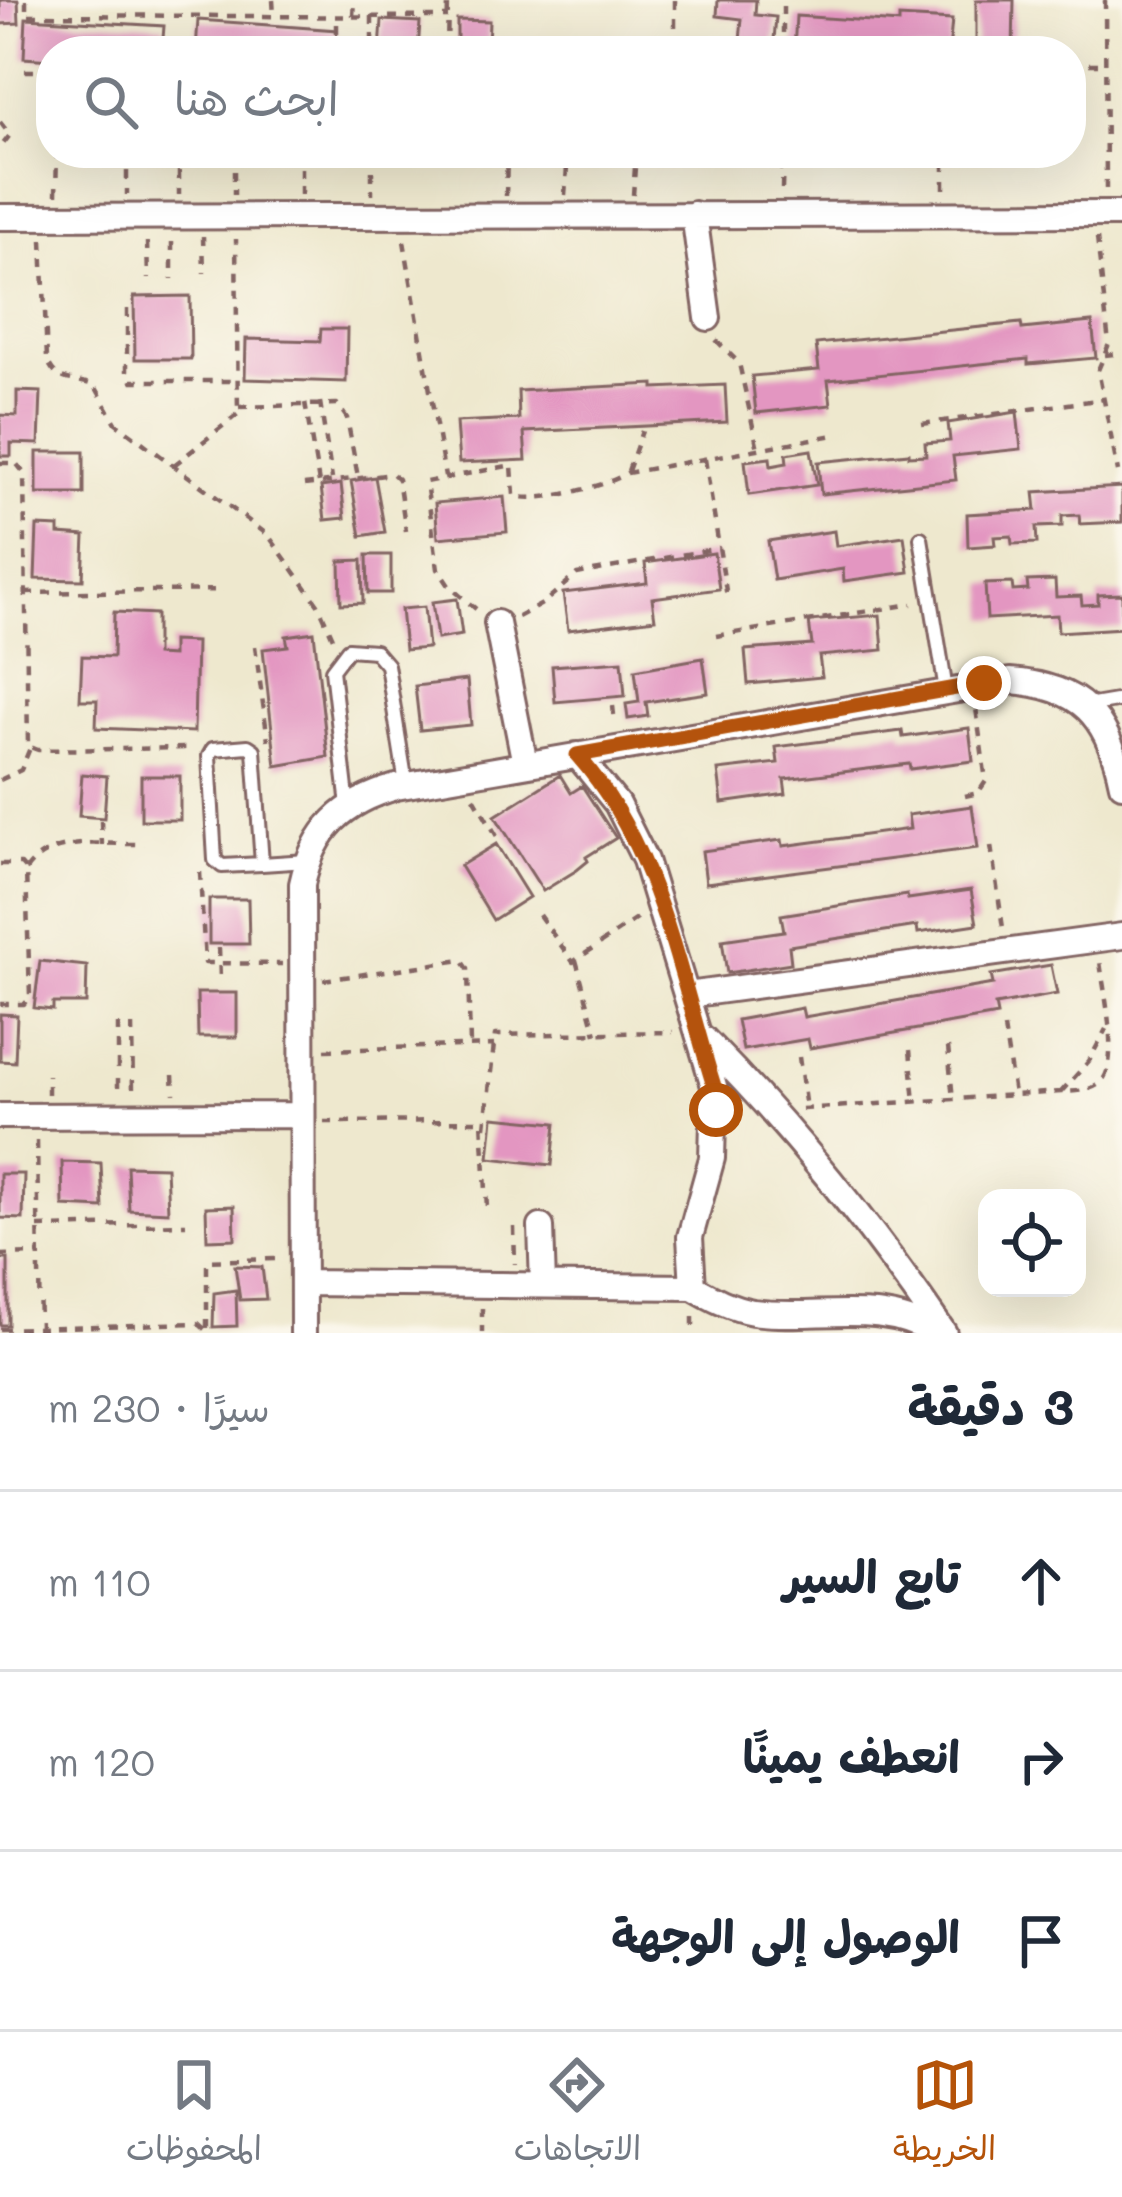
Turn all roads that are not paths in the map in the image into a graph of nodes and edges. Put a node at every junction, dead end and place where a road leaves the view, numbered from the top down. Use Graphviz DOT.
graph roads {
  1 [pos="694,214"];
  2 [pos="1108,214"];
  3 [pos="0,218"];
  4 [pos="708,318"];
  5 [pos="922,538"];
  6 [pos="497,623"];
  7 [pos="946,690"];
  8 [pos="1122,700"];
  9 [pos="1086,706"];
  10 [pos="577,755"];
  11 [pos="525,764"];
  12 [pos="1122,784"];
  13 [pos="406,785"];
  14 [pos="348,806"];
  15 [pos="307,861"];
  16 [pos="262,864"];
  17 [pos="1109,937"];
  18 [pos="687,995"];
  19 [pos="697,1032"];
  20 [pos="0,1116"];
  21 [pos="301,1119"];
  22 [pos="541,1227"];
  23 [pos="302,1271"];
  24 [pos="542,1285"];
  25 [pos="693,1287"];
  26 [pos="302,1333"];
  27 [pos="939,1333"];
  1 -- 2 [label="street"];
  1 -- 3 [label="street"];
  1 -- 4 [label="street"];
  5 -- 7 [label="lane"];
  6 -- 11 [label="street"];
  7 -- 9 [label="street"];
  7 -- 10 [label="street"];
  8 -- 9 [label="lane"];
  9 -- 12 [label="street"];
  10 -- 11 [label="street"];
  10 -- 18 [label="street"];
  11 -- 13 [label="street"];
  13 -- 14 [label="street"];
  13 -- 14 [label="lane"];
  14 -- 15 [label="street"];
  15 -- 16 [label="lane"];
  15 -- 21 [label="street"];
  16 -- 16 [label="lane"];
  17 -- 18 [label="street"];
  18 -- 19 [label="street"];
  19 -- 25 [label="street"];
  19 -- 27 [label="street"];
  20 -- 21 [label="street"];
  21 -- 23 [label="street"];
  22 -- 24 [label="street"];
  23 -- 24 [label="street"];
  23 -- 26 [label="street"];
  24 -- 25 [label="street"];
  25 -- 27 [label="street"];
}
